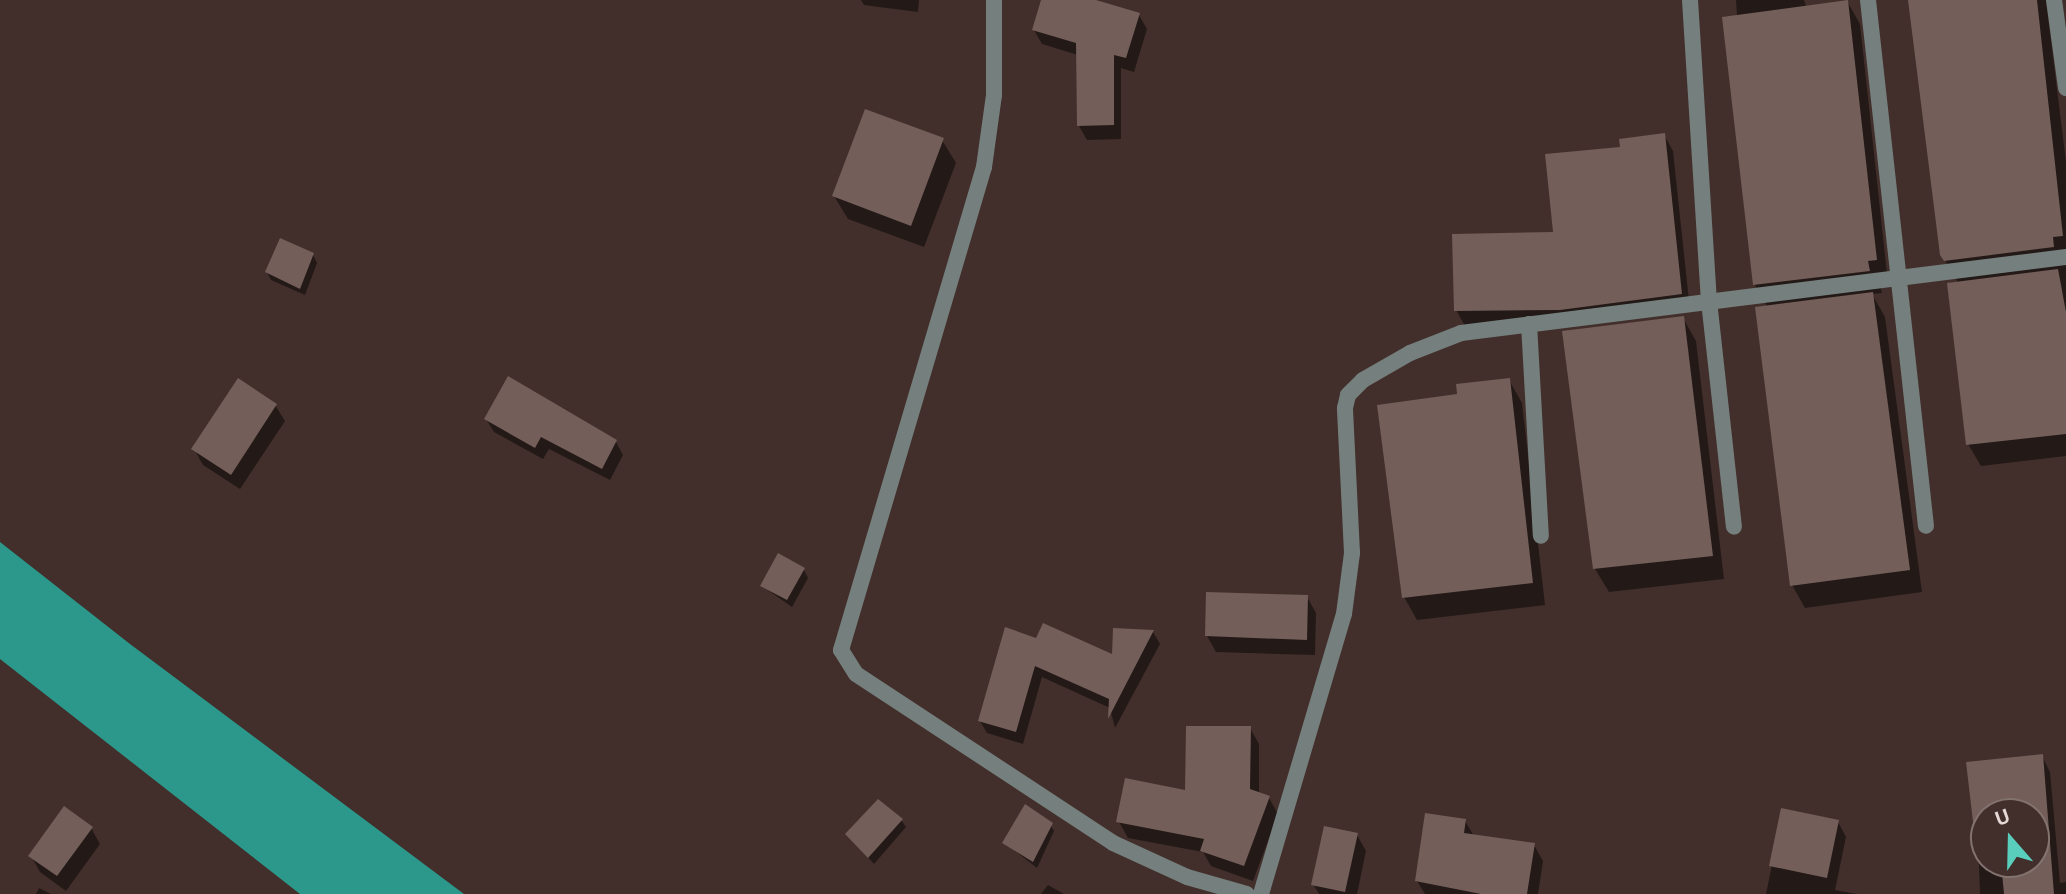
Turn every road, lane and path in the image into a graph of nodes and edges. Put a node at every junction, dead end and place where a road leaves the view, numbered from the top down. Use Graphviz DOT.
graph roads {
  1 [pos="994,0"];
  2 [pos="1690,0"];
  3 [pos="1868,0"];
  4 [pos="2054,0"];
  5 [pos="2066,88"];
  6 [pos="2066,257"];
  7 [pos="1900,276"];
  8 [pos="1709,301"];
  9 [pos="1529,324"];
  10 [pos="1926,526"];
  11 [pos="1734,527"];
  12 [pos="1541,536"];
  13 [pos="1247,894"];
  14 [pos="1261,894"];
  1 -- 13 [label="street"];
  2 -- 8 [label="street"];
  3 -- 7 [label="street"];
  4 -- 5 [label="street"];
  6 -- 7 [label="street"];
  7 -- 8 [label="street"];
  7 -- 10 [label="street"];
  8 -- 9 [label="street"];
  8 -- 11 [label="street"];
  9 -- 12 [label="street"];
  9 -- 14 [label="street"];
}
